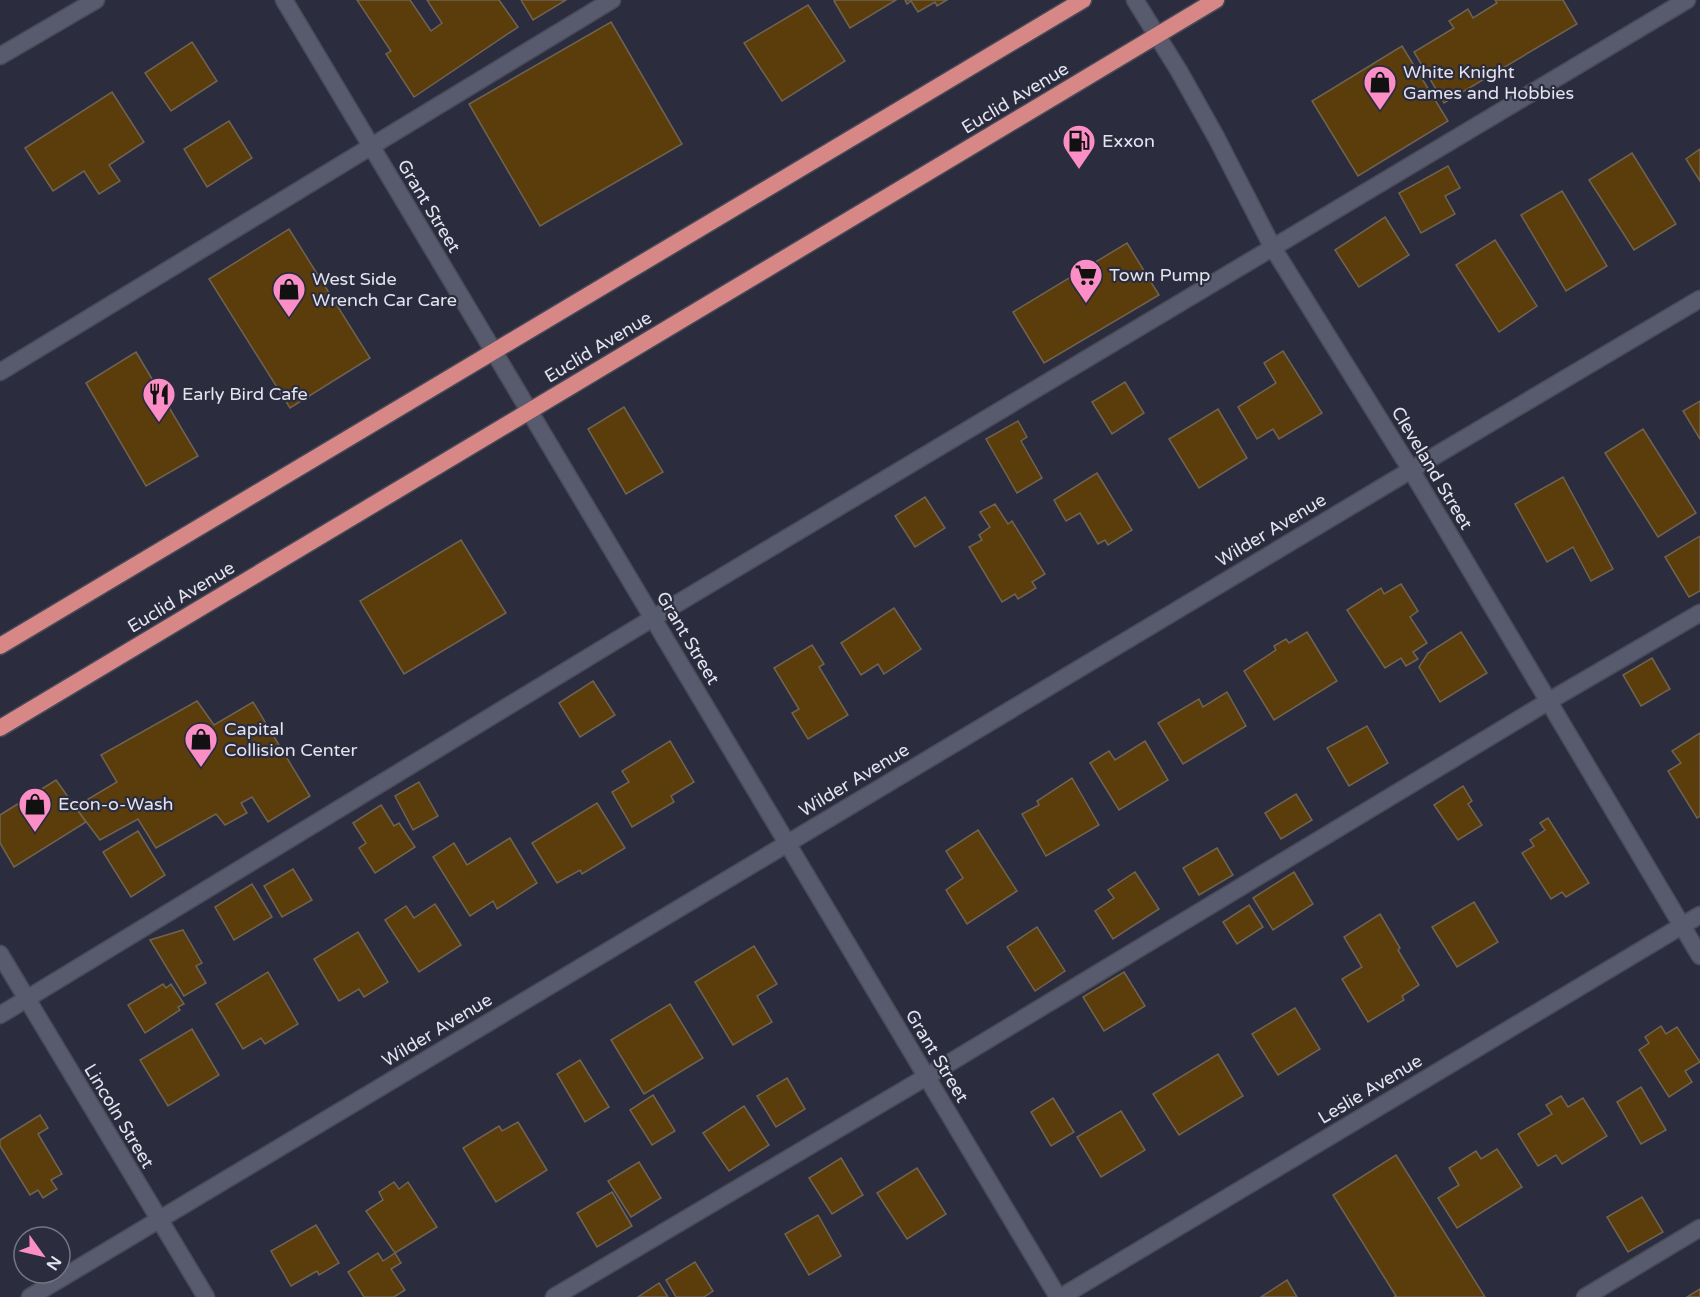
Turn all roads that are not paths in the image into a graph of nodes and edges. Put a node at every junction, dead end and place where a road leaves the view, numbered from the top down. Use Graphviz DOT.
graph roads {
  1 [pos="96,0"];
  2 [pos="284,0"];
  3 [pos="612,0"];
  4 [pos="1083,0"];
  5 [pos="1135,0"];
  6 [pos="1216,0"];
  7 [pos="1687,0"];
  8 [pos="1157,36"];
  9 [pos="0,56"];
  10 [pos="371,146"];
  11 [pos="1273,248"];
  12 [pos="1700,299"];
  13 [pos="494,351"];
  14 [pos="0,372"];
  15 [pos="530,411"];
  16 [pos="1411,470"];
  17 [pos="1700,613"];
  18 [pos="654,618"];
  19 [pos="0,646"];
  20 [pos="1549,701"];
  21 [pos="0,728"];
  22 [pos="787,843"];
  23 [pos="1700,915"];
  24 [pos="1682,926"];
  25 [pos="0,954"];
  26 [pos="1700,956"];
  27 [pos="27,1000"];
  28 [pos="0,1015"];
  29 [pos="926,1077"];
  30 [pos="159,1220"];
  31 [pos="1700,1228"];
  32 [pos="30,1297"];
  33 [pos="206,1297"];
  34 [pos="554,1297"];
  35 [pos="1059,1297"];
  36 [pos="1585,1297"];
  1 -- 9 [label="street"];
  2 -- 10 [label="street, Grant Street"];
  3 -- 10 [label="street"];
  4 -- 13 [label="highway"];
  5 -- 8 [label="street, Cleveland Street"];
  6 -- 8 [label="highway, Euclid Avenue"];
  7 -- 11 [label="street"];
  8 -- 11 [label="street, Cleveland Street"];
  8 -- 15 [label="highway, Euclid Avenue"];
  10 -- 13 [label="street, Grant Street"];
  10 -- 14 [label="street"];
  11 -- 16 [label="street, Cleveland Street"];
  11 -- 18 [label="street"];
  12 -- 16 [label="street, Wilder Avenue"];
  13 -- 15 [label="street, Grant Street"];
  13 -- 19 [label="highway"];
  15 -- 18 [label="street, Grant Street"];
  15 -- 21 [label="highway, Euclid Avenue"];
  16 -- 20 [label="street, Cleveland Street"];
  16 -- 22 [label="street, Wilder Avenue"];
  17 -- 20 [label="street"];
  18 -- 22 [label="street, Grant Street"];
  18 -- 27 [label="street"];
  20 -- 24 [label="street, Cleveland Street"];
  20 -- 29 [label="street"];
  22 -- 29 [label="street, Grant Street"];
  22 -- 30 [label="street, Wilder Avenue"];
  23 -- 24 [label="street, Leslie Avenue"];
  24 -- 26 [label="street, Cleveland Street"];
  24 -- 35 [label="street, Leslie Avenue"];
  25 -- 27 [label="street, Lincoln Street"];
  27 -- 28 [label="street"];
  27 -- 30 [label="street, Lincoln Street"];
  29 -- 34 [label="street"];
  29 -- 35 [label="street, Grant Street"];
  30 -- 32 [label="street, Wilder Avenue"];
  30 -- 33 [label="street, Lincoln Street"];
  31 -- 36 [label="street"];
}
